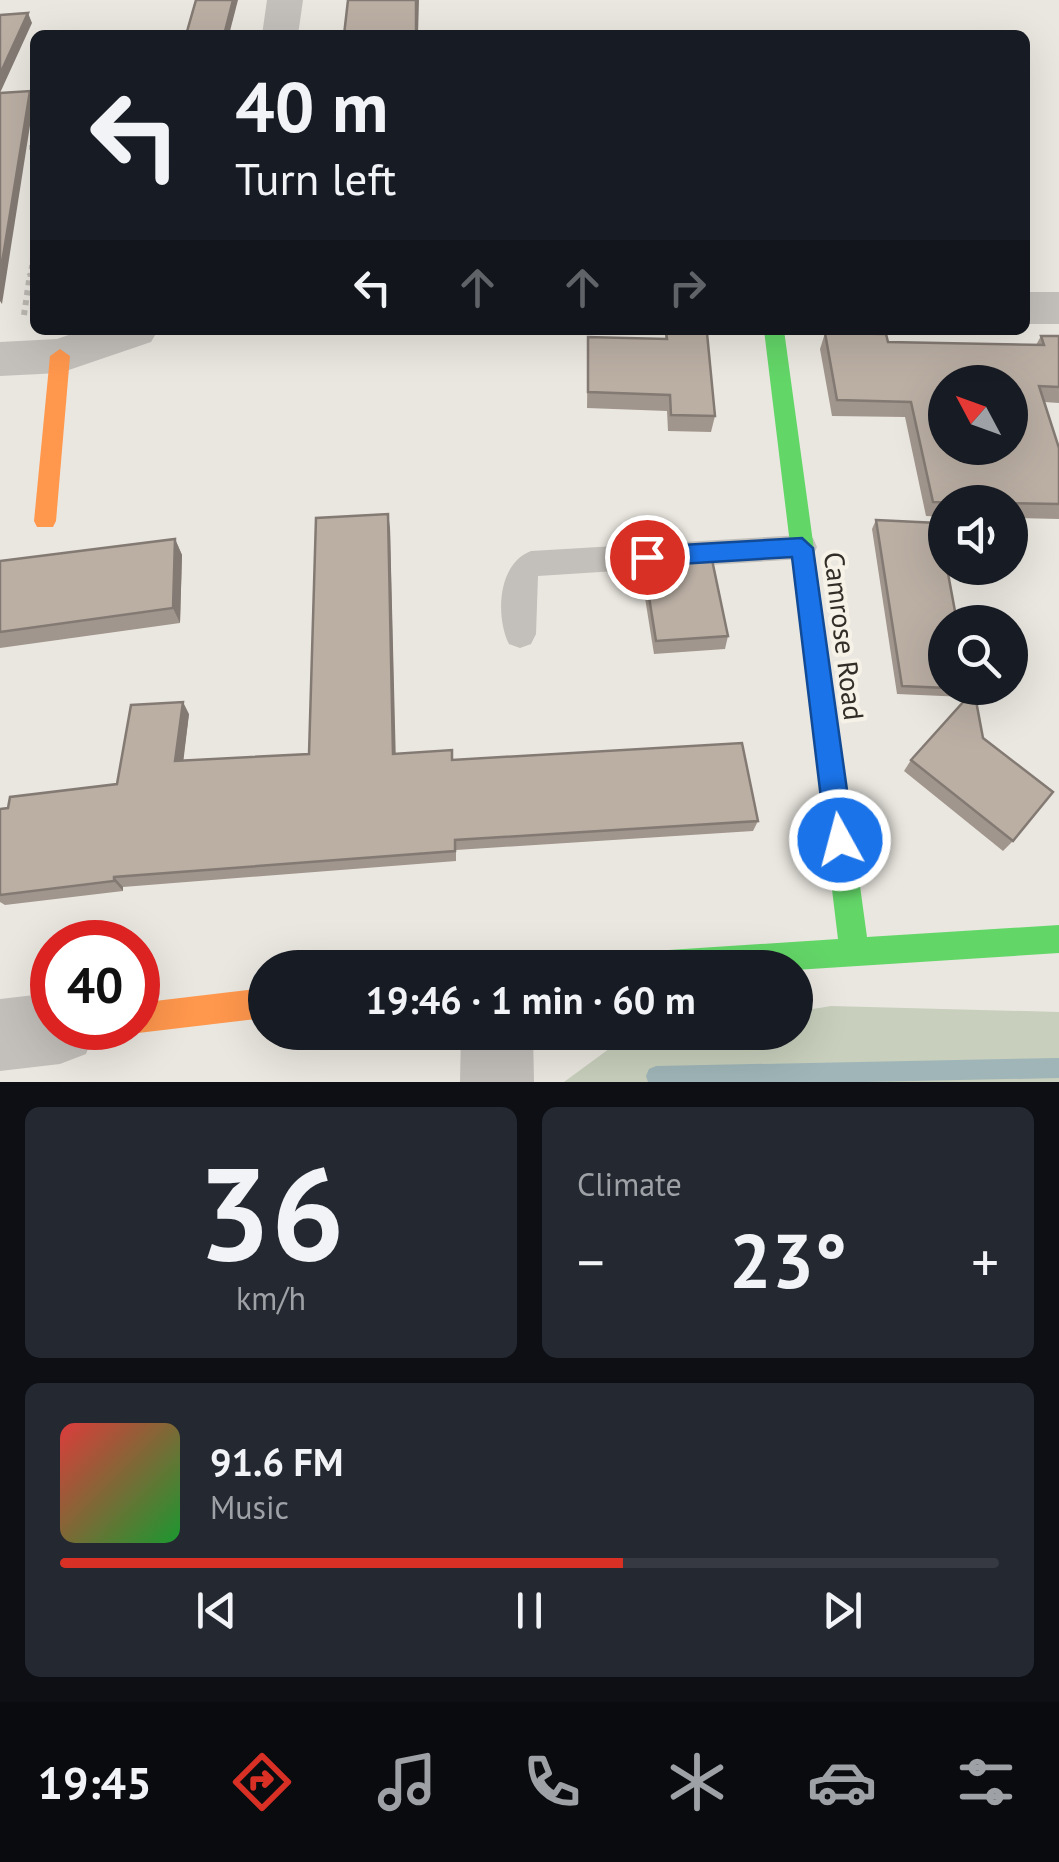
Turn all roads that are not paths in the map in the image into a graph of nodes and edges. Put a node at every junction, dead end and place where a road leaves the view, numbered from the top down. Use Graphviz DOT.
graph roads {
  1 [pos="285,0"];
  2 [pos="281,30"];
  3 [pos="1030,308"];
  4 [pos="1059,308"];
  5 [pos="115,335"];
  6 [pos="775,335"];
  7 [pos="26,358"];
  8 [pos="45,521"];
  9 [pos="802,548"];
  10 [pos="520,634"];
  11 [pos="1059,939"];
  12 [pos="854,949"];
  13 [pos="813,952"];
  14 [pos="248,1005"];
  15 [pos="160,1015"];
  16 [pos="30,1031"];
  17 [pos="0,1034"];
  18 [pos="498,1050"];
  19 [pos="497,1082"];
  1 -- 2 [label="street"];
  3 -- 4 [label="street"];
  5 -- 7 [label="street"];
  6 -- 9 [label="street, Camrose Road"];
  7 -- 8 [label="street"];
  9 -- 10 [label="lane"];
  9 -- 12 [label="street, Camrose Road"];
  11 -- 12 [label="street"];
  12 -- 13 [label="street"];
  14 -- 15 [label="street"];
  16 -- 17 [label="street"];
  18 -- 19 [label="street"];
}
